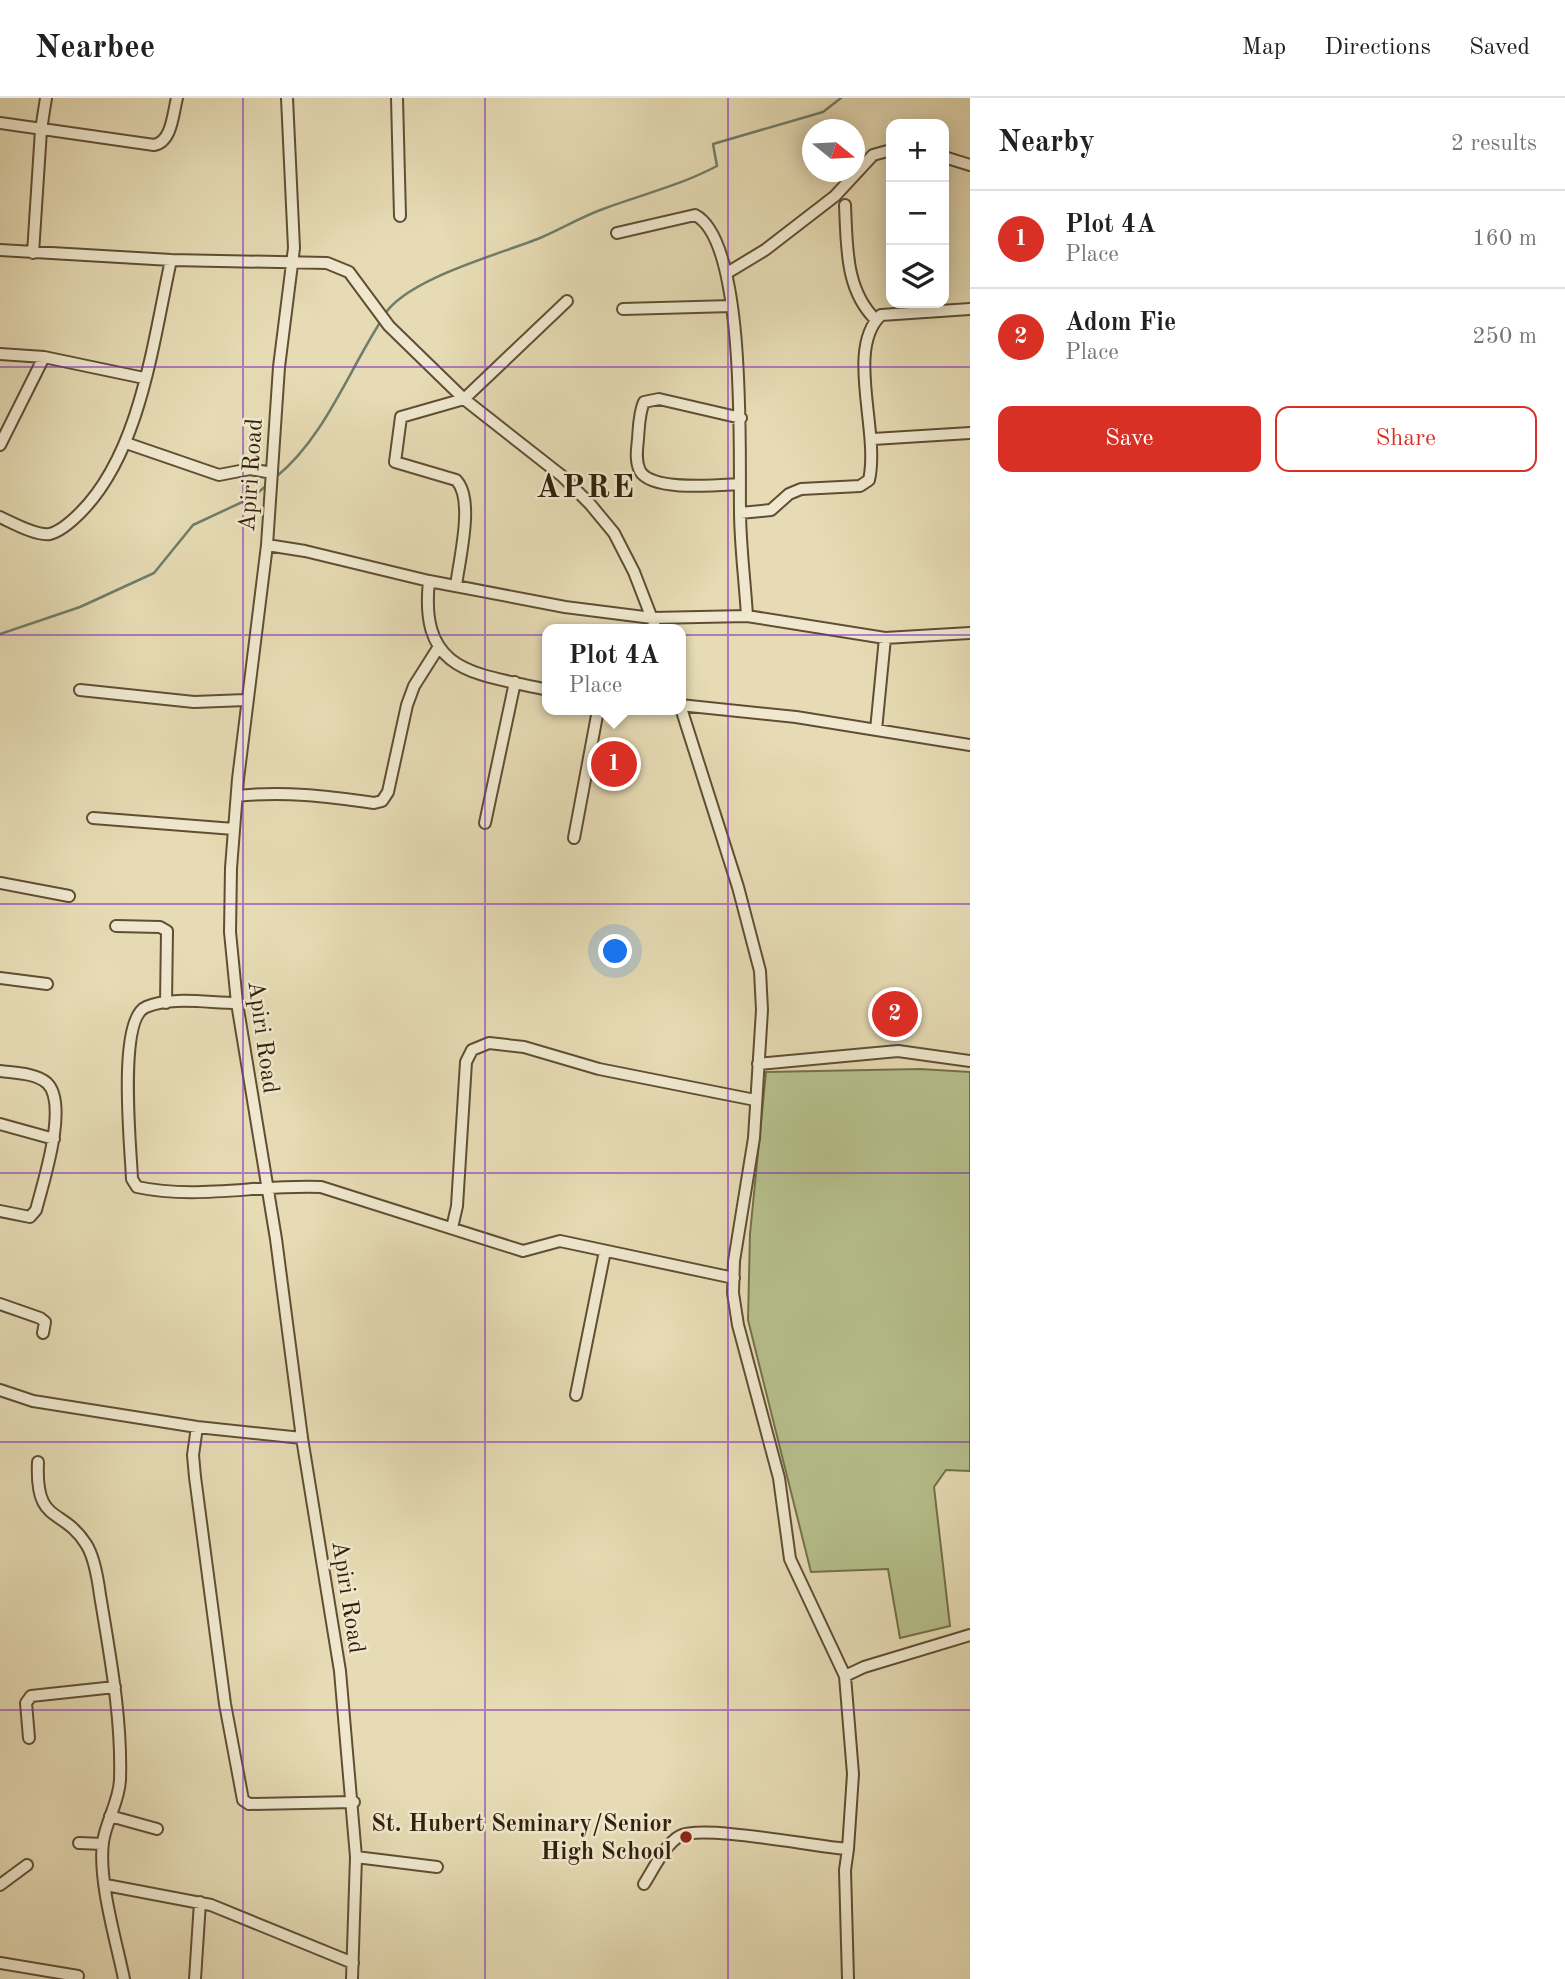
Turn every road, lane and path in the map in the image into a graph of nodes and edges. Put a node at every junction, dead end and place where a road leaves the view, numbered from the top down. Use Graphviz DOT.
graph roads {
  1 [pos="46,98"];
  2 [pos="177,98"];
  3 [pos="287,98"];
  4 [pos="397,98"];
  5 [pos="0,123"];
  6 [pos="41,130"];
  7 [pos="886,151"];
  8 [pos="949,159"];
  9 [pos="970,166"];
  10 [pos="845,205"];
  11 [pos="400,216"];
  12 [pos="617,233"];
  13 [pos="0,250"];
  14 [pos="33,253"];
  15 [pos="171,260"];
  16 [pos="292,265"];
  17 [pos="727,273"];
  18 [pos="567,301"];
  19 [pos="732,306"];
  20 [pos="624,309"];
  21 [pos="970,309"];
  22 [pos="876,320"];
  23 [pos="0,354"];
  24 [pos="44,357"];
  25 [pos="145,378"];
  26 [pos="464,399"];
  27 [pos="741,418"];
  28 [pos="3,433"];
  29 [pos="970,433"];
  30 [pos="873,439"];
  31 [pos="126,443"];
  32 [pos="0,445"];
  33 [pos="272,473"];
  34 [pos="740,484"];
  35 [pos="740,513"];
  36 [pos="0,517"];
  37 [pos="267,545"];
  38 [pos="429,581"];
  39 [pos="456,586"];
  40 [pos="747,617"];
  41 [pos="654,624"];
  42 [pos="970,633"];
  43 [pos="885,638"];
  44 [pos="438,648"];
  45 [pos="514,682"];
  46 [pos="542,689"];
  47 [pos="80,690"];
  48 [pos="246,700"];
  49 [pos="686,706"];
  50 [pos="597,715"];
  51 [pos="684,715"];
  52 [pos="876,730"];
  53 [pos="970,745"];
  54 [pos="237,796"];
  55 [pos="93,818"];
  56 [pos="485,823"];
  57 [pos="234,829"];
  58 [pos="574,838"];
  59 [pos="0,883"];
  60 [pos="69,895"];
  61 [pos="116,926"];
  62 [pos="0,978"];
  63 [pos="47,984"];
  64 [pos="166,1003"];
  65 [pos="237,1003"];
  66 [pos="970,1061"];
  67 [pos="758,1064"];
  68 [pos="0,1071"];
  69 [pos="755,1100"];
  70 [pos="0,1124"];
  71 [pos="54,1139"];
  72 [pos="267,1189"];
  73 [pos="0,1211"];
  74 [pos="452,1228"];
  75 [pos="605,1251"];
  76 [pos="734,1278"];
  77 [pos="0,1304"];
  78 [pos="43,1333"];
  79 [pos="0,1390"];
  80 [pos="576,1395"];
  81 [pos="197,1427"];
  82 [pos="302,1438"];
  83 [pos="38,1462"];
  84 [pos="970,1635"];
  85 [pos="845,1676"];
  86 [pos="115,1687"];
  87 [pos="29,1738"];
  88 [pos="354,1802"];
  89 [pos="110,1816"];
  90 [pos="157,1829"];
  91 [pos="79,1843"];
  92 [pos="103,1844"];
  93 [pos="848,1849"];
  94 [pos="356,1857"];
  95 [pos="27,1865"];
  96 [pos="437,1867"];
  97 [pos="644,1884"];
  98 [pos="0,1885"];
  99 [pos="106,1885"];
  100 [pos="200,1902"];
  101 [pos="0,1963"];
  102 [pos="354,1963"];
  103 [pos="78,1976"];
  104 [pos="124,1979"];
  105 [pos="195,1979"];
  106 [pos="352,1979"];
  107 [pos="848,1979"];
  1 -- 6 [label="street"];
  2 -- 6 [label="street"];
  3 -- 16 [label="street, Apiri Road"];
  4 -- 11 [label="street"];
  5 -- 6 [label="street"];
  6 -- 14 [label="street"];
  7 -- 17 [label="street"];
  8 -- 9 [label="street"];
  10 -- 22 [label="street"];
  12 -- 17 [label="street"];
  13 -- 14 [label="street"];
  14 -- 15 [label="street"];
  15 -- 16 [label="street"];
  15 -- 25 [label="street"];
  16 -- 26 [label="street"];
  16 -- 33 [label="street, Apiri Road"];
  17 -- 19 [label="street"];
  18 -- 26 [label="street"];
  19 -- 20 [label="street"];
  19 -- 27 [label="street"];
  21 -- 22 [label="street"];
  22 -- 30 [label="street"];
  23 -- 24 [label="street"];
  24 -- 25 [label="street"];
  24 -- 28 [label="street"];
  25 -- 31 [label="street"];
  26 -- 39 [label="street"];
  26 -- 41 [label="street"];
  27 -- 34 [label="street"];
  27 -- 34 [label="street"];
  28 -- 32 [label="street"];
  29 -- 30 [label="street"];
  30 -- 35 [label="street"];
  31 -- 33 [label="street"];
  31 -- 36 [label="street"];
  33 -- 37 [label="street, Apiri Road"];
  34 -- 35 [label="street"];
  35 -- 40 [label="street"];
  37 -- 38 [label="street"];
  37 -- 48 [label="street, Apiri Road"];
  38 -- 39 [label="street"];
  38 -- 44 [label="street"];
  39 -- 41 [label="street"];
  40 -- 41 [label="street"];
  40 -- 43 [label="street"];
  42 -- 43 [label="street"];
  43 -- 52 [label="street"];
  44 -- 45 [label="street"];
  44 -- 54 [label="street"];
  45 -- 46 [label="street"];
  45 -- 56 [label="street"];
  47 -- 48 [label="street"];
  48 -- 54 [label="street, Apiri Road"];
  49 -- 52 [label="street"];
  50 -- 58 [label="street"];
  51 -- 67 [label="street"];
  52 -- 53 [label="street"];
  54 -- 57 [label="street, Apiri Road"];
  55 -- 57 [label="street"];
  57 -- 65 [label="street, Apiri Road"];
  59 -- 60 [label="street"];
  61 -- 64 [label="street"];
  62 -- 63 [label="street"];
  64 -- 65 [label="street"];
  64 -- 72 [label="street"];
  65 -- 72 [label="street, Apiri Road"];
  66 -- 67 [label="street"];
  67 -- 69 [label="street"];
  68 -- 71 [label="street"];
  69 -- 74 [label="street"];
  69 -- 76 [label="street"];
  70 -- 71 [label="street"];
  71 -- 73 [label="street"];
  72 -- 74 [label="street"];
  72 -- 82 [label="street, Apiri Road"];
  74 -- 75 [label="street"];
  75 -- 76 [label="street"];
  75 -- 80 [label="street"];
  76 -- 85 [label="street"];
  77 -- 78 [label="street"];
  79 -- 81 [label="street"];
  81 -- 82 [label="street"];
  81 -- 88 [label="street"];
  82 -- 88 [label="street, Apiri Road"];
  83 -- 86 [label="street"];
  84 -- 85 [label="street"];
  85 -- 93 [label="street"];
  86 -- 87 [label="street"];
  86 -- 89 [label="street"];
  88 -- 94 [label="street, Apiri Road"];
  89 -- 90 [label="street"];
  89 -- 92 [label="street"];
  91 -- 92 [label="street"];
  92 -- 99 [label="street"];
  93 -- 97 [label="street"];
  93 -- 107 [label="street"];
  94 -- 96 [label="street"];
  94 -- 102 [label="street, Apiri Road"];
  95 -- 98 [label="street"];
  99 -- 100 [label="street"];
  99 -- 104 [label="street"];
  100 -- 102 [label="street"];
  100 -- 105 [label="street"];
  101 -- 103 [label="street"];
  102 -- 106 [label="street, Apiri Road"];
}
